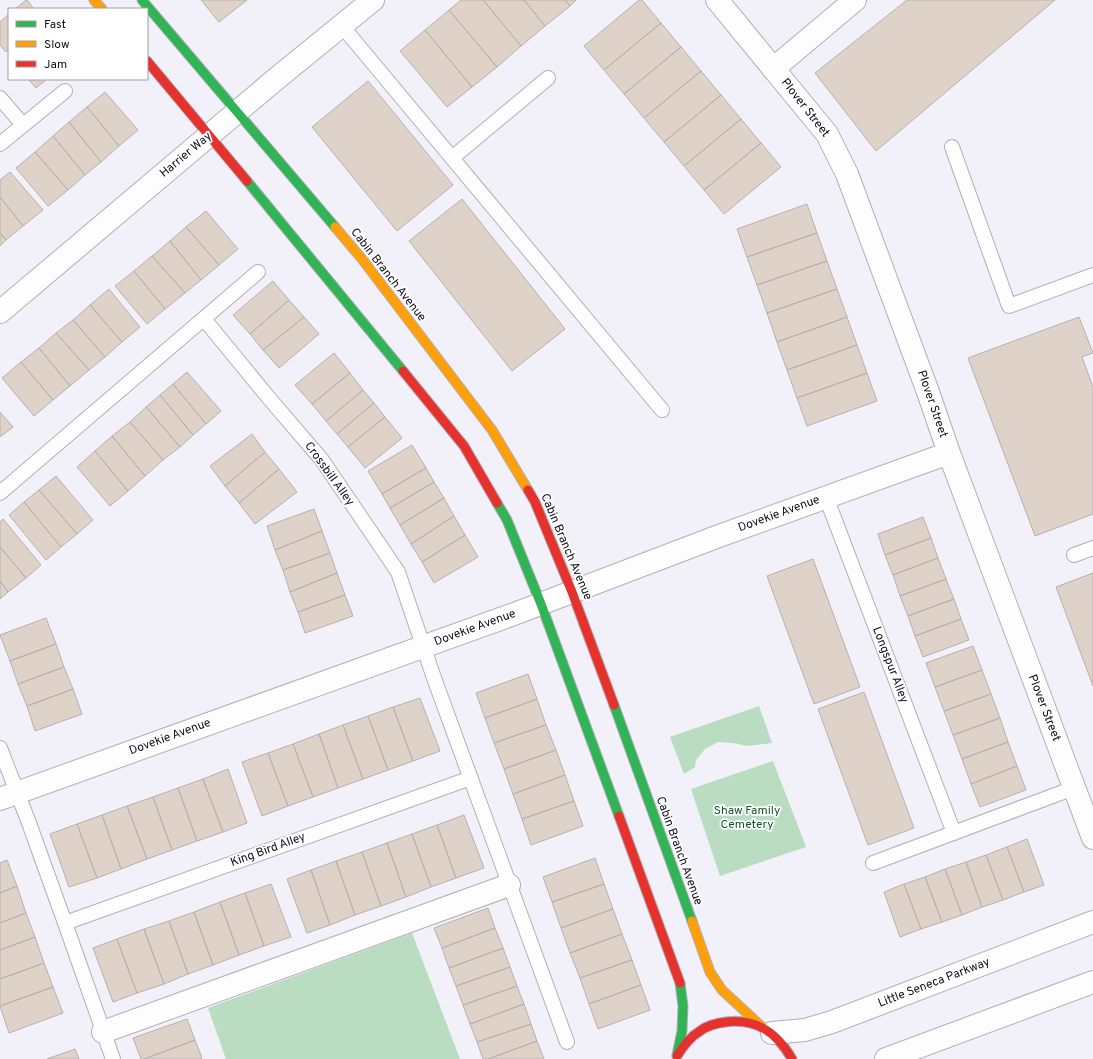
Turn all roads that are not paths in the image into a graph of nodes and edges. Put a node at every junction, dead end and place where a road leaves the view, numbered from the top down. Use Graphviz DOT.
graph roads {
  1 [pos="94,0"];
  2 [pos="142,0"];
  3 [pos="373,0"];
  4 [pos="717,0"];
  5 [pos="855,0"];
  6 [pos="101,8"];
  7 [pos="342,26"];
  8 [pos="148,63"];
  9 [pos="774,69"];
  10 [pos="548,78"];
  11 [pos="65,91"];
  12 [pos="0,98"];
  13 [pos="237,112"];
  14 [pos="24,125"];
  15 [pos="210,135"];
  16 [pos="0,144"];
  17 [pos="952,147"];
  18 [pos="452,158"];
  19 [pos="258,272"];
  20 [pos="1093,275"];
  21 [pos="0,312"];
  22 [pos="204,319"];
  23 [pos="662,410"];
  24 [pos="949,453"];
  25 [pos="0,493"];
  26 [pos="826,497"];
  27 [pos="1093,548"];
  28 [pos="1074,555"];
  29 [pos="572,592"];
  30 [pos="541,604"];
  31 [pos="423,646"];
  32 [pos="0,748"];
  33 [pos="471,778"];
  34 [pos="1074,788"];
  35 [pos="9,796"];
  36 [pos="954,833"];
  37 [pos="1093,838"];
  38 [pos="873,863"];
  39 [pos="510,885"];
  40 [pos="1093,922"];
  41 [pos="65,923"];
  42 [pos="1093,982"];
  43 [pos="767,1030"];
  44 [pos="103,1032"];
  45 [pos="567,1042"];
  46 [pos="676,1057"];
  47 [pos="113,1059"];
  48 [pos="792,1059"];
  49 [pos="886,1059"];
  1 -- 6 [label="street"];
  2 -- 13 [label="street, Cabin Branch Avenue"];
  3 -- 7 [label="street, Harrier Way"];
  4 -- 9 [label="street, Plover Street"];
  5 -- 9 [label="street"];
  7 -- 13 [label="street, Harrier Way"];
  7 -- 18 [label="lane"];
  8 -- 15 [label="street"];
  9 -- 24 [label="street, Plover Street"];
  10 -- 18 [label="lane"];
  11 -- 14 [label="lane"];
  12 -- 14 [label="lane"];
  13 -- 15 [label="street, Harrier Way"];
  13 -- 29 [label="street, Cabin Branch Avenue"];
  14 -- 16 [label="lane"];
  15 -- 21 [label="street, Harrier Way"];
  15 -- 30 [label="street"];
  17 -- 20 [label="lane"];
  18 -- 23 [label="lane"];
  19 -- 22 [label="lane"];
  22 -- 25 [label="lane"];
  22 -- 31 [label="lane, Crossbill Alley"];
  24 -- 26 [label="street, Dovekie Avenue"];
  24 -- 34 [label="street, Plover Street"];
  26 -- 29 [label="street, Dovekie Avenue"];
  26 -- 36 [label="lane, Longspur Alley"];
  27 -- 28 [label="lane"];
  29 -- 30 [label="street, Dovekie Avenue"];
  29 -- 43 [label="street, Cabin Branch Avenue"];
  30 -- 31 [label="street, Dovekie Avenue"];
  30 -- 46 [label="street"];
  31 -- 33 [label="lane"];
  31 -- 35 [label="street, Dovekie Avenue"];
  32 -- 35 [label="lane"];
  33 -- 39 [label="lane"];
  33 -- 41 [label="lane, King Bird Alley"];
  34 -- 36 [label="lane"];
  34 -- 37 [label="street, Plover Street"];
  35 -- 41 [label="lane"];
  36 -- 38 [label="lane"];
  39 -- 44 [label="street"];
  39 -- 45 [label="lane"];
  40 -- 43 [label="street, Little Seneca Parkway"];
  41 -- 44 [label="lane"];
  42 -- 49 [label="street"];
  43 -- 46 [label="street"];
  43 -- 48 [label="street, Cabin Branch Avenue"];
  44 -- 47 [label="lane"];
}
